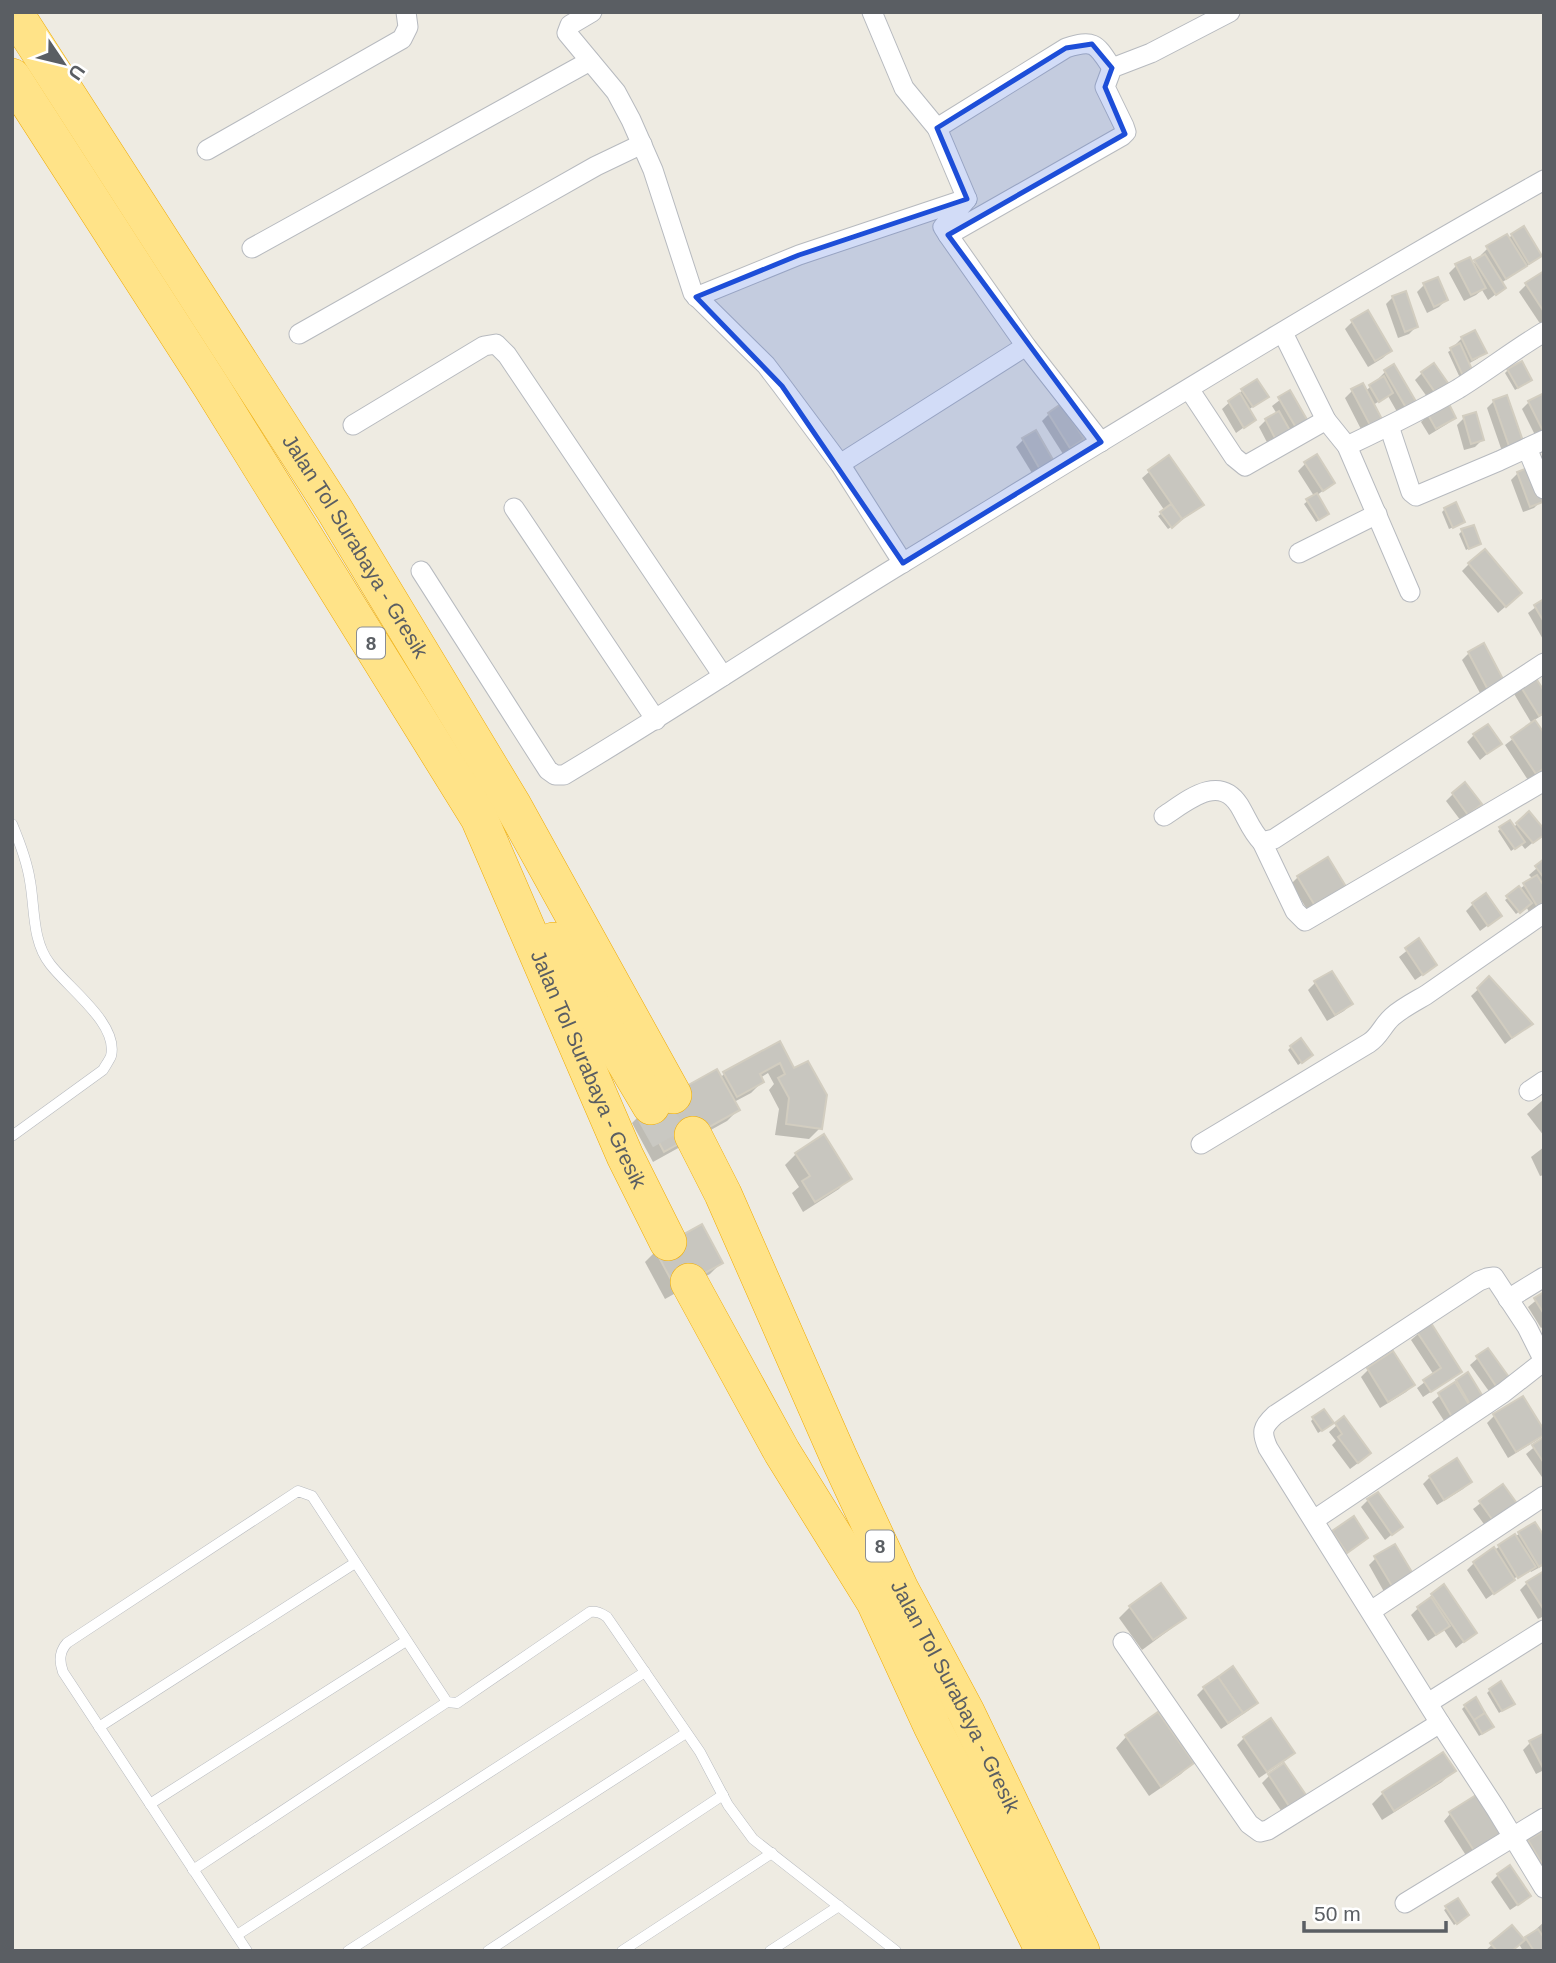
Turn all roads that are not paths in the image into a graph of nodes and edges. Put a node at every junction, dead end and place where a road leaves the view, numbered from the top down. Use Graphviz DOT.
graph roads {
  1 [pos="14,12"];
  2 [pos="405,12"];
  3 [pos="592,12"];
  4 [pos="872,12"];
  5 [pos="1230,12"];
  6 [pos="590,61"];
  7 [pos="1112,68"];
  8 [pos="12,77"];
  9 [pos="937,128"];
  10 [pos="642,144"];
  11 [pos="207,150"];
  12 [pos="1544,180"];
  13 [pos="967,199"];
  14 [pos="948,235"];
  15 [pos="252,248"];
  16 [pos="696,297"];
  17 [pos="1544,332"];
  18 [pos="1283,333"];
  19 [pos="299,334"];
  20 [pos="1026,346"];
  21 [pos="1189,389"];
  22 [pos="1326,420"];
  23 [pos="353,425"];
  24 [pos="1389,426"];
  25 [pos="1101,442"];
  26 [pos="1535,444"];
  27 [pos="1347,446"];
  28 [pos="840,464"];
  29 [pos="1544,489"];
  30 [pos="514,508"];
  31 [pos="1377,514"];
  32 [pos="1299,553"];
  33 [pos="903,563"];
  34 [pos="421,571"];
  35 [pos="1410,592"];
  36 [pos="1544,663"];
  37 [pos="723,676"];
  38 [pos="656,720"];
  39 [pos="1544,781"];
  40 [pos="1164,816"];
  41 [pos="479,818"];
  42 [pos="12,824"];
  43 [pos="1262,842"];
  44 [pos="1544,913"];
  45 [pos="12,1136"];
  46 [pos="1201,1144"];
  47 [pos="668,1242"];
  48 [pos="1544,1277"];
  49 [pos="689,1282"];
  50 [pos="1508,1299"];
  51 [pos="1544,1361"];
  52 [pos="1544,1496"];
  53 [pos="1314,1520"];
  54 [pos="355,1563"];
  55 [pos="875,1602"];
  56 [pos="1371,1611"];
  57 [pos="1544,1630"];
  58 [pos="406,1641"];
  59 [pos="1123,1642"];
  60 [pos="645,1672"];
  61 [pos="447,1702"];
  62 [pos="1428,1703"];
  63 [pos="1440,1723"];
  64 [pos="99,1727"];
  65 [pos="687,1732"];
  66 [pos="723,1795"];
  67 [pos="150,1804"];
  68 [pos="1544,1818"];
  69 [pos="1513,1837"];
  70 [pos="772,1853"];
  71 [pos="193,1870"];
  72 [pos="1544,1888"];
  73 [pos="1405,1903"];
  74 [pos="839,1906"];
  75 [pos="237,1935"];
  76 [pos="247,1951"];
  77 [pos="348,1951"];
  78 [pos="488,1951"];
  79 [pos="622,1951"];
  80 [pos="770,1951"];
  81 [pos="896,1951"];
  82 [pos="1044,1951"];
  83 [pos="1081,1951"];
  1 -- 41 [label="highway, Jalan Tol Surabaya - Gresik / 8"];
  2 -- 11 [label="street"];
  3 -- 6 [label="street"];
  4 -- 9 [label="street"];
  5 -- 7 [label="street"];
  6 -- 10 [label="street"];
  6 -- 15 [label="street"];
  7 -- 9 [label="street"];
  7 -- 14 [label="street"];
  8 -- 41 [label="highway, Jalan Tol Surabaya - Gresik / 8"];
  9 -- 13 [label="street"];
  10 -- 16 [label="street"];
  10 -- 19 [label="street"];
  12 -- 18 [label="street"];
  13 -- 14 [label="street"];
  13 -- 16 [label="street"];
  14 -- 20 [label="street"];
  16 -- 28 [label="street"];
  17 -- 24 [label="street"];
  18 -- 21 [label="street"];
  18 -- 22 [label="street"];
  20 -- 25 [label="street"];
  20 -- 28 [label="street"];
  21 -- 22 [label="street"];
  21 -- 25 [label="street"];
  22 -- 27 [label="street"];
  23 -- 37 [label="street"];
  24 -- 26 [label="street"];
  24 -- 27 [label="street"];
  25 -- 33 [label="street"];
  26 -- 29 [label="street"];
  27 -- 31 [label="street"];
  28 -- 33 [label="street"];
  30 -- 38 [label="street"];
  31 -- 32 [label="street"];
  31 -- 35 [label="street"];
  33 -- 37 [label="street"];
  34 -- 38 [label="street"];
  36 -- 43 [label="street"];
  37 -- 38 [label="street"];
  39 -- 43 [label="street"];
  40 -- 43 [label="street"];
  41 -- 47 [label="highway, Jalan Tol Surabaya - Gresik / 8"];
  42 -- 45 [label="lane"];
  44 -- 46 [label="street"];
  48 -- 50 [label="street"];
  49 -- 55 [label="highway, Jalan Tol Surabaya - Gresik / 8"];
  50 -- 51 [label="street"];
  50 -- 53 [label="street"];
  51 -- 53 [label="street"];
  52 -- 56 [label="street"];
  53 -- 56 [label="street"];
  54 -- 58 [label="lane"];
  54 -- 64 [label="lane"];
  54 -- 64 [label="lane"];
  55 -- 82 [label="highway, Jalan Tol Surabaya - Gresik / 8"];
  55 -- 83 [label="highway, Jalan Tol Surabaya - Gresik / 8"];
  56 -- 62 [label="street"];
  57 -- 62 [label="street"];
  58 -- 61 [label="lane"];
  58 -- 67 [label="lane"];
  59 -- 63 [label="street"];
  60 -- 61 [label="lane"];
  60 -- 65 [label="lane"];
  60 -- 75 [label="lane"];
  61 -- 71 [label="lane"];
  62 -- 63 [label="street"];
  63 -- 69 [label="street"];
  64 -- 67 [label="lane"];
  65 -- 66 [label="lane"];
  65 -- 77 [label="lane"];
  66 -- 70 [label="lane"];
  66 -- 78 [label="lane"];
  67 -- 71 [label="lane"];
  68 -- 69 [label="street"];
  69 -- 72 [label="street"];
  69 -- 73 [label="street"];
  70 -- 74 [label="lane"];
  70 -- 79 [label="lane"];
  71 -- 75 [label="lane"];
  74 -- 80 [label="lane"];
  74 -- 81 [label="lane"];
  75 -- 76 [label="lane"];
}
